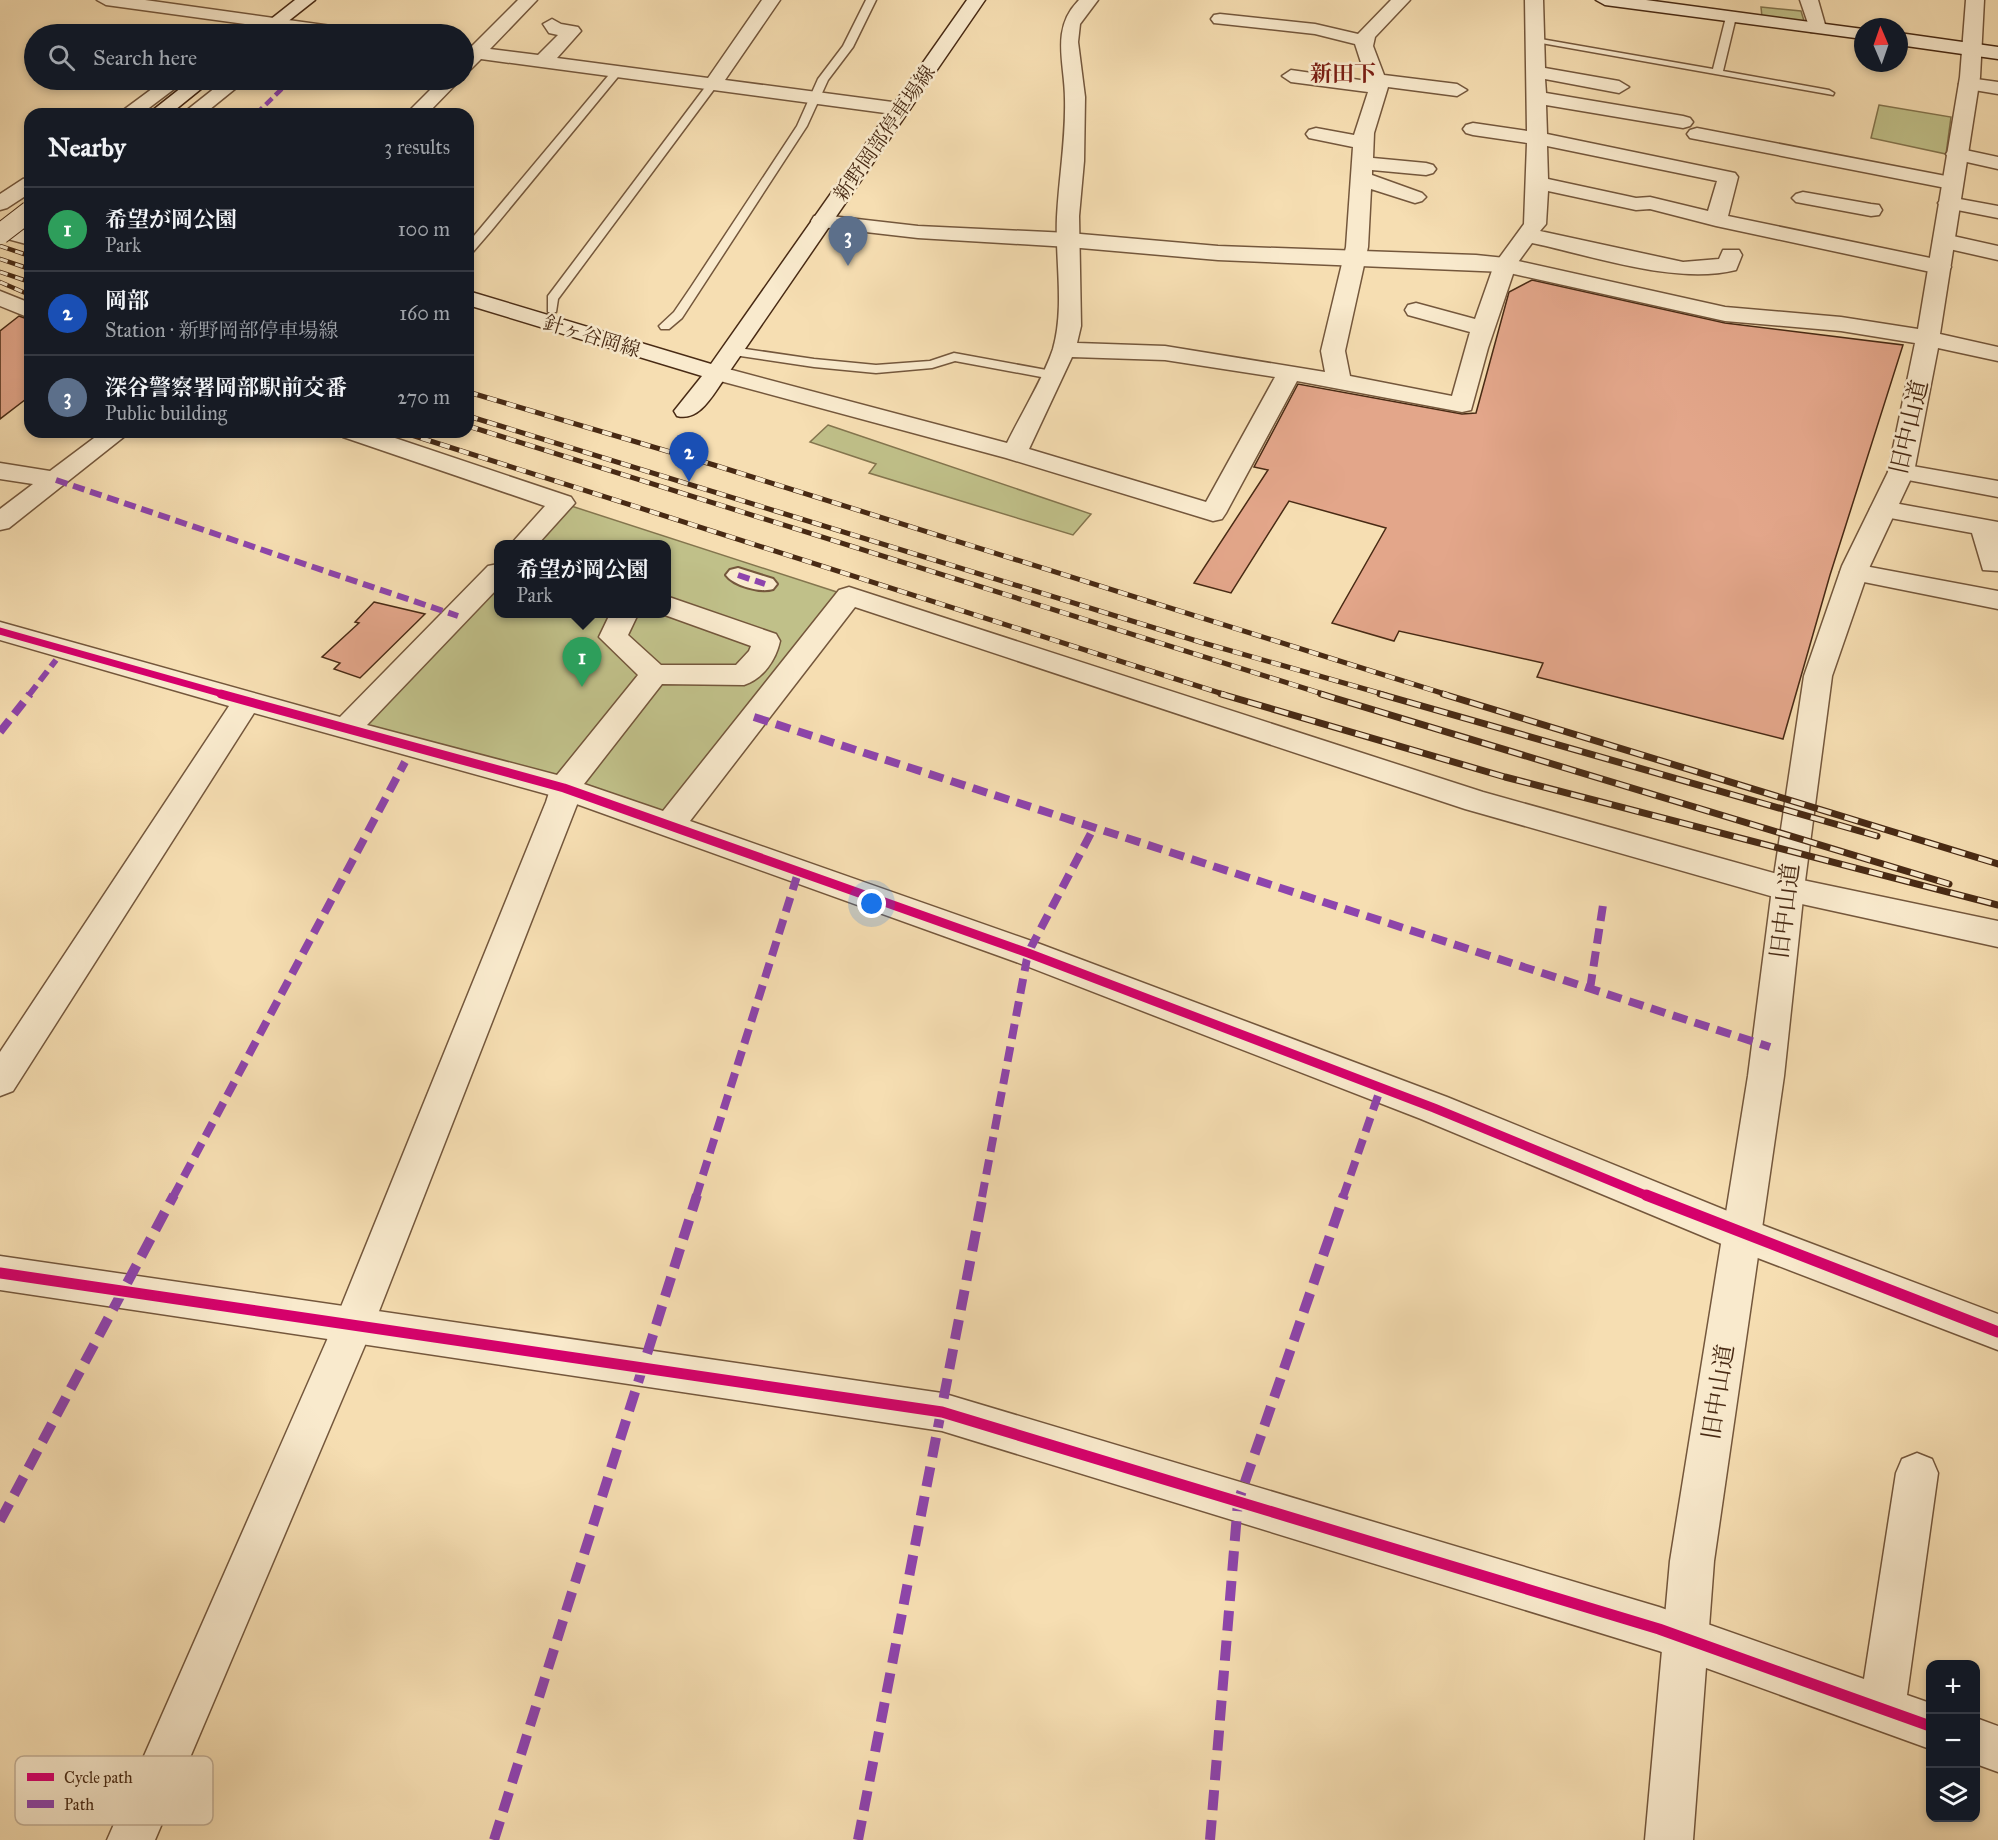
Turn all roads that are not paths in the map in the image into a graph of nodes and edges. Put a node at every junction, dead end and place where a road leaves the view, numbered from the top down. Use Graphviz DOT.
graph roads {
  1 [pos="106,0"];
  2 [pos="306,0"];
  3 [pos="528,0"];
  4 [pos="771,0"];
  5 [pos="871,0"];
  6 [pos="976,0"];
  7 [pos="1089,0"];
  8 [pos="1401,0"];
  9 [pos="1534,0"];
  10 [pos="1605,0"];
  11 [pos="1809,0"];
  12 [pos="1975,0"];
  13 [pos="148,2"];
  14 [pos="1659,4"];
  15 [pos="1731,17"];
  16 [pos="1220,19"];
  17 [pos="255,24"];
  18 [pos="268,24"];
  19 [pos="552,24"];
  20 [pos="1817,28"];
  21 [pos="1854,33"];
  22 [pos="1908,40"];
  23 [pos="1365,41"];
  24 [pos="1535,41"];
  25 [pos="474,50"];
  26 [pos="1984,51"];
  27 [pos="474,57"];
  28 [pos="542,62"];
  29 [pos="617,72"];
  30 [pos="1536,72"];
  31 [pos="1717,74"];
  32 [pos="1291,76"];
  33 [pos="713,84"];
  34 [pos="1378,84"];
  35 [pos="1984,86"];
  36 [pos="1619,87"];
  37 [pos="162,90"];
  38 [pos="189,90"];
  39 [pos="224,90"];
  40 [pos="440,90"];
  41 [pos="1457,90"];
  42 [pos="1829,93"];
  43 [pos="1536,97"];
  44 [pos="814,98"];
  45 [pos="136,108"];
  46 [pos="166,108"];
  47 [pos="200,108"];
  48 [pos="422,108"];
  49 [pos="900,109"];
  50 [pos="1473,129"];
  51 [pos="1316,135"];
  52 [pos="1537,138"];
  53 [pos="1362,161"];
  54 [pos="1998,163"];
  55 [pos="1426,169"];
  56 [pos="1957,181"];
  57 [pos="1538,183"];
  58 [pos="24,187"];
  59 [pos="1415,197"];
  60 [pos="1803,198"];
  61 [pos="1826,202"];
  62 [pos="0,204"];
  63 [pos="1871,210"];
  64 [pos="1998,212"];
  65 [pos="24,215"];
  66 [pos="1716,220"];
  67 [pos="822,221"];
  68 [pos="0,232"];
  69 [pos="1527,235"];
  70 [pos="24,238"];
  71 [pos="1069,240"];
  72 [pos="1814,241"];
  73 [pos="474,243"];
  74 [pos="1998,253"];
  75 [pos="1942,254"];
  76 [pos="1731,255"];
  77 [pos="1355,259"];
  78 [pos="1505,265"];
  79 [pos="1535,272"];
  80 [pos="1676,285"];
  81 [pos="0,298"];
  82 [pos="474,300"];
  83 [pos="24,308"];
  84 [pos="552,309"];
  85 [pos="1416,310"];
  86 [pos="665,326"];
  87 [pos="1483,328"];
  88 [pos="1928,338"];
  89 [pos="1064,350"];
  90 [pos="732,351"];
  91 [pos="1998,354"];
  92 [pos="1290,372"];
  93 [pos="717,373"];
  94 [pos="1052,375"];
  95 [pos="1339,382"];
  96 [pos="686,411"];
  97 [pos="110,438"];
  98 [pos="370,438"];
  99 [pos="1015,453"];
  100 [pos="0,471"];
  101 [pos="1901,472"];
  102 [pos="56,480"];
  103 [pos="1998,489"];
  104 [pos="1883,509"];
  105 [pos="0,522"];
  106 [pos="1991,529"];
  107 [pos="528,540"];
  108 [pos="1994,564"];
  109 [pos="1854,572"];
  110 [pos="738,575"];
  111 [pos="494,576"];
  112 [pos="765,584"];
  113 [pos="1998,600"];
  114 [pos="671,607"];
  115 [pos="622,618"];
  116 [pos="0,631"];
  117 [pos="654,674"];
  118 [pos="247,701"];
  119 [pos="346,729"];
  120 [pos="564,788"];
  121 [pos="668,827"];
  122 [pos="1788,889"];
  123 [pos="1998,934"];
  124 [pos="0,1081"];
  125 [pos="1743,1235"];
  126 [pos="0,1273"];
  127 [pos="354,1324"];
  128 [pos="1998,1332"];
  129 [pos="1917,1473"];
  130 [pos="1685,1639"];
  131 [pos="1882,1709"];
  132 [pos="1926,1725"];
  133 [pos="1980,1742"];
  134 [pos="1998,1749"];
  135 [pos="167,1756"];
  136 [pos="137,1825"];
  137 [pos="131,1840"];
  138 [pos="1669,1840"];
  1 -- 13 [label="street"];
  2 -- 18 [label="street"];
  3 -- 25 [label="street"];
  4 -- 33 [label="street"];
  5 -- 44 [label="lane"];
  6 -- 49 [label="street, 新野岡部停車場線"];
  7 -- 71 [label="street"];
  8 -- 23 [label="street"];
  9 -- 24 [label="street"];
  10 -- 14 [label="street"];
  11 -- 20 [label="street"];
  12 -- 26 [label="street, 旧中山道"];
  13 -- 17 [label="street"];
  14 -- 15 [label="street"];
  15 -- 20 [label="street"];
  15 -- 31 [label="lane"];
  16 -- 23 [label="street"];
  19 -- 28 [label="street"];
  20 -- 21 [label="street"];
  22 -- 26 [label="street"];
  23 -- 34 [label="street"];
  24 -- 30 [label="street"];
  24 -- 31 [label="lane"];
  26 -- 35 [label="street, 旧中山道"];
  27 -- 28 [label="street"];
  28 -- 29 [label="street"];
  29 -- 33 [label="street"];
  29 -- 73 [label="lane"];
  30 -- 36 [label="street"];
  30 -- 43 [label="street"];
  31 -- 42 [label="lane"];
  32 -- 34 [label="street"];
  33 -- 44 [label="street"];
  33 -- 84 [label="lane"];
  34 -- 41 [label="street"];
  34 -- 53 [label="street"];
  35 -- 56 [label="street, 旧中山道"];
  37 -- 45 [label="street"];
  38 -- 46 [label="street"];
  39 -- 47 [label="street"];
  40 -- 48 [label="street"];
  43 -- 52 [label="street"];
  43 -- 56 [label="street"];
  44 -- 49 [label="street"];
  44 -- 86 [label="lane"];
  49 -- 67 [label="street, 新野岡部停車場線"];
  50 -- 52 [label="street"];
  51 -- 53 [label="street"];
  52 -- 57 [label="street"];
  52 -- 66 [label="street"];
  53 -- 55 [label="street"];
  53 -- 59 [label="street"];
  53 -- 77 [label="street"];
  54 -- 56 [label="street"];
  56 -- 64 [label="street"];
  56 -- 75 [label="street, 旧中山道"];
  57 -- 66 [label="street"];
  57 -- 69 [label="street"];
  58 -- 62 [label="street"];
  60 -- 61 [label="street"];
  61 -- 63 [label="street"];
  61 -- 72 [label="street"];
  65 -- 68 [label="street, bridge"];
  66 -- 72 [label="street"];
  67 -- 71 [label="street"];
  67 -- 90 [label="street, 新野岡部停車場線"];
  68 -- 70 [label="street"];
  69 -- 76 [label="street"];
  69 -- 78 [label="street"];
  71 -- 77 [label="street"];
  71 -- 89 [label="street"];
  72 -- 75 [label="street"];
  74 -- 75 [label="street"];
  75 -- 88 [label="street, 旧中山道"];
  77 -- 78 [label="street"];
  77 -- 95 [label="street"];
  78 -- 79 [label="street"];
  78 -- 87 [label="street"];
  79 -- 80 [label="street"];
  79 -- 88 [label="street"];
  81 -- 83 [label="street"];
  82 -- 93 [label="street, 針ヶ谷岡線"];
  85 -- 87 [label="street"];
  87 -- 95 [label="street"];
  88 -- 91 [label="street"];
  88 -- 101 [label="street, 旧中山道"];
  89 -- 92 [label="street"];
  89 -- 94 [label="street"];
  90 -- 93 [label="street, 新野岡部停車場線"];
  90 -- 94 [label="lane"];
  92 -- 95 [label="street"];
  92 -- 99 [label="street, 針ヶ谷岡線"];
  93 -- 96 [label="street, 新野岡部停車場線"];
  93 -- 99 [label="street, 針ヶ谷岡線"];
  94 -- 99 [label="street"];
  97 -- 102 [label="street"];
  98 -- 107 [label="street"];
  100 -- 102 [label="street"];
  101 -- 103 [label="street"];
  101 -- 104 [label="street, 旧中山道"];
  102 -- 105 [label="street"];
  104 -- 106 [label="street"];
  104 -- 109 [label="street, 旧中山道"];
  106 -- 108 [label="street"];
  109 -- 113 [label="street"];
  109 -- 122 [label="street, 旧中山道"];
  110 -- 112 [label="street"];
  111 -- 119 [label="street"];
  114 -- 117 [label="street"];
  115 -- 117 [label="street"];
  116 -- 118 [label="street"];
  117 -- 120 [label="street"];
  118 -- 119 [label="street"];
  118 -- 124 [label="street"];
  119 -- 120 [label="street"];
  120 -- 121 [label="street"];
  120 -- 127 [label="street"];
  121 -- 122 [label="street"];
  121 -- 125 [label="street"];
  122 -- 123 [label="street"];
  122 -- 125 [label="street, 旧中山道"];
  125 -- 128 [label="street"];
  125 -- 130 [label="street, 旧中山道"];
  126 -- 127 [label="street"];
  127 -- 130 [label="street"];
  127 -- 135 [label="street"];
  129 -- 131 [label="street"];
  130 -- 131 [label="street"];
  130 -- 138 [label="street, 旧中山道"];
  131 -- 132 [label="street"];
  133 -- 134 [label="street"];
  136 -- 137 [label="street"];
}
